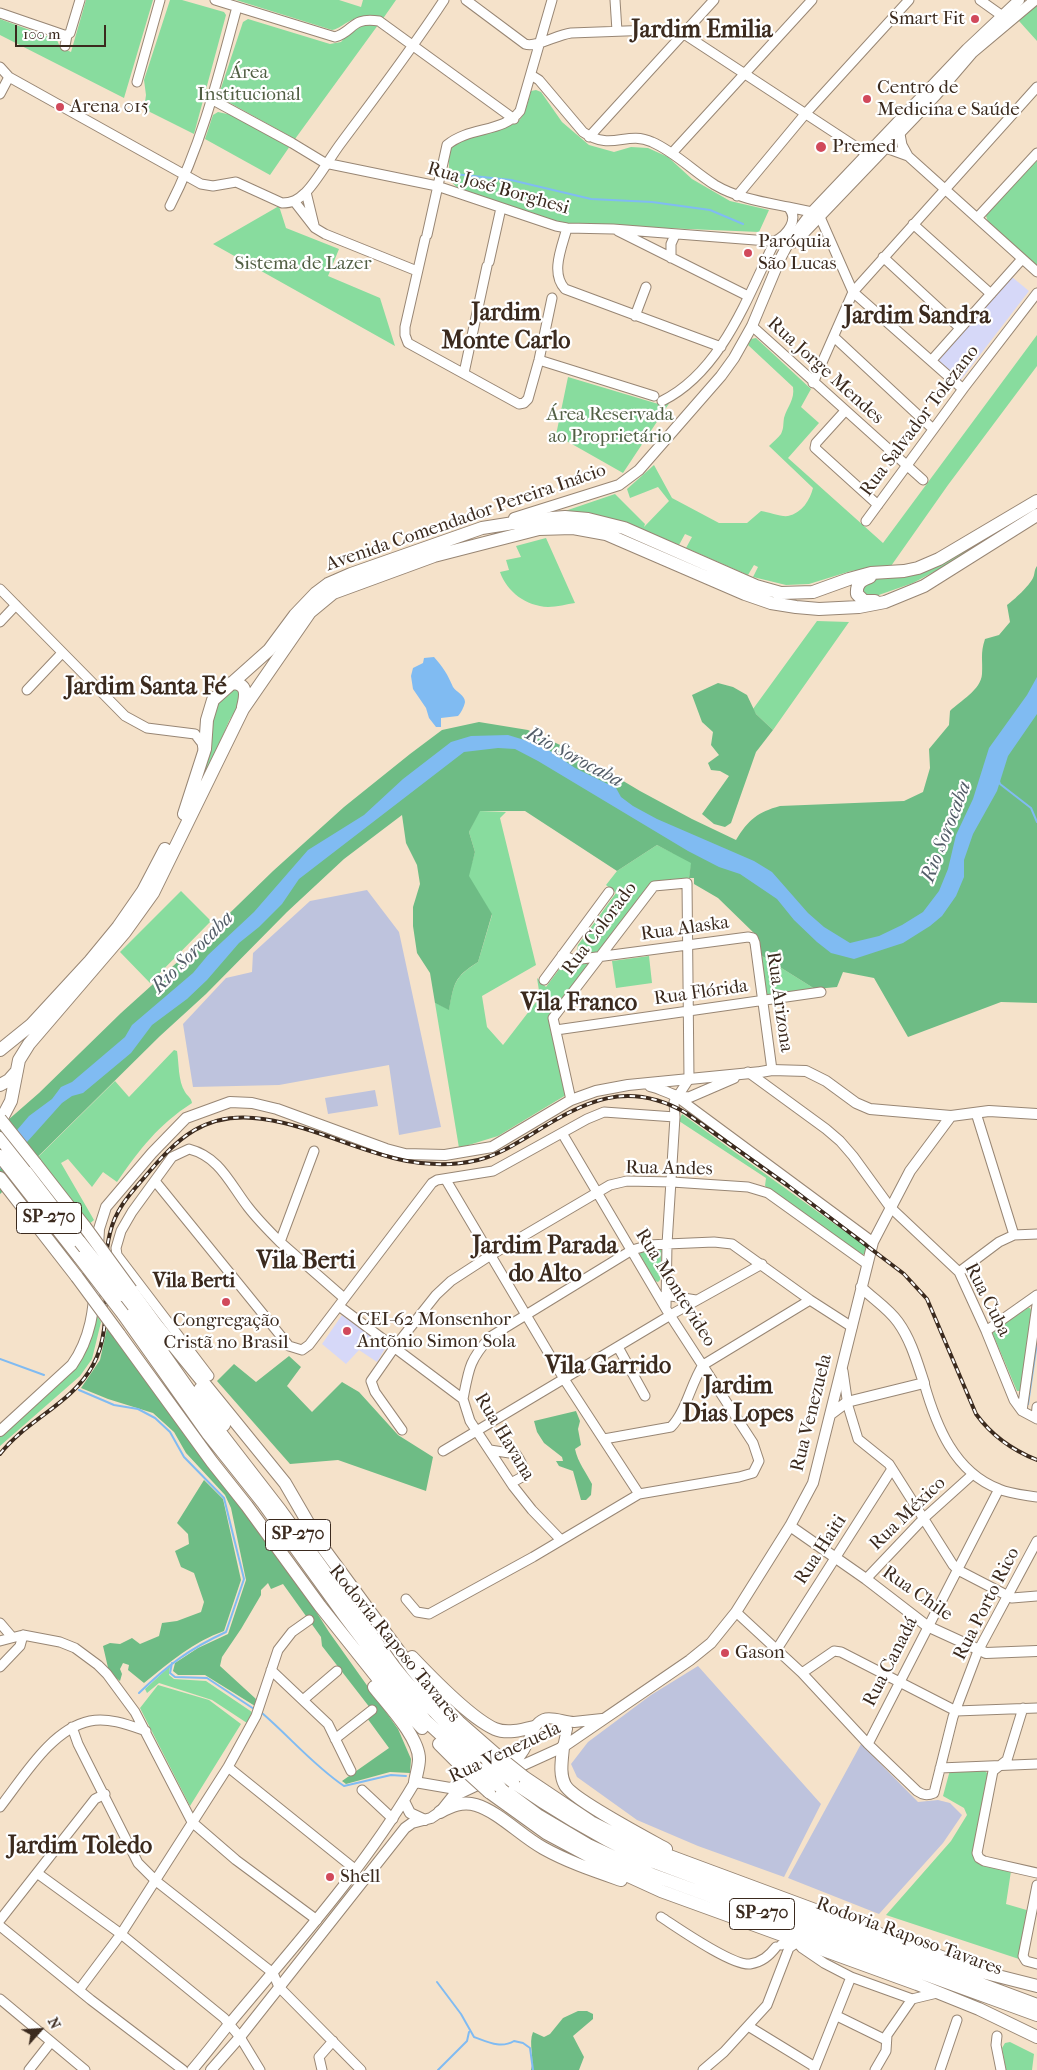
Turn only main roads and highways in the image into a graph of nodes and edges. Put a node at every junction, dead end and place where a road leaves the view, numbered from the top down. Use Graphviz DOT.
graph roads {
  1 [pos="1035,0"];
  2 [pos="1022,3"];
  3 [pos="1001,16"];
  4 [pos="1013,18"];
  5 [pos="895,132"];
  6 [pos="816,214"];
  7 [pos="1037,501"];
  8 [pos="1037,515"];
  9 [pos="482,528"];
  10 [pos="904,571"];
  11 [pos="912,590"];
  12 [pos="231,683"];
  13 [pos="243,709"];
  14 [pos="0,1050"];
  15 [pos="17,1071"];
  16 [pos="753,1073"];
  17 [pos="700,1078"];
  18 [pos="642,1084"];
  19 [pos="0,1085"];
  20 [pos="703,1092"];
  21 [pos="1037,1114"];
  22 [pos="951,1116"];
  23 [pos="0,1120"];
  24 [pos="0,1138"];
  25 [pos="0,1156"];
  26 [pos="26,1171"];
  27 [pos="0,1178"];
  28 [pos="861,1287"];
  29 [pos="126,1293"];
  30 [pos="155,1323"];
  31 [pos="831,1414"];
  32 [pos="0,1431"];
  33 [pos="281,1511"];
  34 [pos="790,1526"];
  35 [pos="294,1569"];
  36 [pos="377,1622"];
  37 [pos="1037,1651"];
  38 [pos="603,1719"];
  39 [pos="557,1720"];
  40 [pos="534,1727"];
  41 [pos="563,1747"];
  42 [pos="494,1760"];
  43 [pos="471,1769"];
  44 [pos="519,1779"];
  45 [pos="415,1782"];
  46 [pos="495,1789"];
  47 [pos="404,1801"];
  48 [pos="440,1812"];
  49 [pos="424,1820"];
  50 [pos="706,1870"];
  51 [pos="661,1891"];
  52 [pos="1037,1986"];
  53 [pos="1037,2005"];
  54 [pos="1037,2015"];
  55 [pos="1037,2037"];
  56 [pos="215,2045"];
  57 [pos="222,2056"];
  58 [pos="192,2070"];
  59 [pos="211,2070"];
  1 -- 2 [label="main road, Avenida Comendador Pereira Inácio"];
  2 -- 3 [label="main road, Avenida Comendador Pereira Inácio"];
  2 -- 4 [label="main road, Avenida Comendador Pereira Inácio"];
  3 -- 4 [label="main road"];
  3 -- 5 [label="main road, Avenida Comendador Pereira Inácio"];
  4 -- 5 [label="main road, Avenida Comendador Pereira Inácio"];
  5 -- 6 [label="main road, Avenida Comendador Pereira Inácio"];
  5 -- 6 [label="main road, Avenida Comendador Pereira Inácio"];
  6 -- 9 [label="main road, Avenida Comendador Pereira Inácio"];
  7 -- 10 [label="highway"];
  8 -- 11 [label="highway"];
  9 -- 10 [label="highway"];
  9 -- 12 [label="highway, Avenida Comendador Pereira Inácio"];
  10 -- 11 [label="highway"];
  11 -- 13 [label="highway, Avenida Comendador Pereira Inácio"];
  12 -- 13 [label="highway"];
  12 -- 14 [label="highway, Avenida Comendador Pereira Inácio"];
  13 -- 15 [label="highway, Avenida Comendador Pereira Inácio"];
  15 -- 19 [label="highway"];
  15 -- 23 [label="highway, Avenida Comendador Pereira Inácio"];
  16 -- 17 [label="main road"];
  16 -- 20 [label="main road"];
  16 -- 22 [label="main road"];
  17 -- 18 [label="main road"];
  17 -- 20 [label="main road"];
  18 -- 20 [label="main road"];
  18 -- 32 [label="main road"];
  21 -- 22 [label="main road"];
  22 -- 28 [label="main road, Rua Venezuela"];
  23 -- 26 [label="highway, SP-270, bridge"];
  24 -- 26 [label="highway, Rodovia Raposo Tavares / SP-270"];
  25 -- 26 [label="highway, Rodovia Raposo Tavares / SP-270"];
  26 -- 29 [label="highway, Rodovia Raposo Tavares / SP-270, bridge"];
  26 -- 29 [label="highway, SP-270, bridge"];
  26 -- 43 [label="highway, Rodovia Raposo Tavares / SP-270, bridge"];
  27 -- 35 [label="highway, SP-270, bridge"];
  28 -- 31 [label="main road, Rua Venezuela"];
  28 -- 31 [label="main road"];
  29 -- 30 [label="highway, SP-270"];
  29 -- 33 [label="highway, Rodovia Raposo Tavares / SP-270"];
  30 -- 33 [label="highway"];
  30 -- 36 [label="highway, SP-270"];
  31 -- 34 [label="main road, Rua Venezuela"];
  33 -- 42 [label="highway, Rodovia Raposo Tavares / SP-270"];
  34 -- 37 [label="main road, Rua Chile"];
  34 -- 38 [label="main road, Rua Venezuela"];
  35 -- 43 [label="highway, SP-270"];
  35 -- 45 [label="highway"];
  36 -- 40 [label="highway"];
  36 -- 42 [label="highway"];
  38 -- 39 [label="main road, Rua Venezuela"];
  38 -- 41 [label="main road, Rua Venezuela"];
  39 -- 40 [label="main road, Rua Venezuela"];
  39 -- 41 [label="main road"];
  40 -- 45 [label="main road, Rua Venezuela"];
  41 -- 48 [label="main road, Rua Venezuela"];
  41 -- 50 [label="highway"];
  42 -- 44 [label="highway, Rodovia Raposo Tavares / SP-270, bridge"];
  43 -- 46 [label="highway, SP-270, bridge"];
  44 -- 50 [label="highway, SP-270"];
  44 -- 53 [label="highway, Rodovia Raposo Tavares / SP-270"];
  45 -- 47 [label="main road"];
  46 -- 51 [label="highway, SP-270"];
  46 -- 54 [label="highway, Rodovia Raposo Tavares / SP-270"];
  47 -- 49 [label="main road"];
  47 -- 56 [label="main road"];
  48 -- 49 [label="main road, Rua Venezuela"];
  48 -- 51 [label="highway"];
  49 -- 57 [label="main road, Rua Venezuela"];
  50 -- 52 [label="highway, SP-270"];
  51 -- 55 [label="highway, SP-270"];
  56 -- 57 [label="main road"];
  56 -- 58 [label="main road"];
  57 -- 59 [label="main road, Rua Venezuela"];
}
